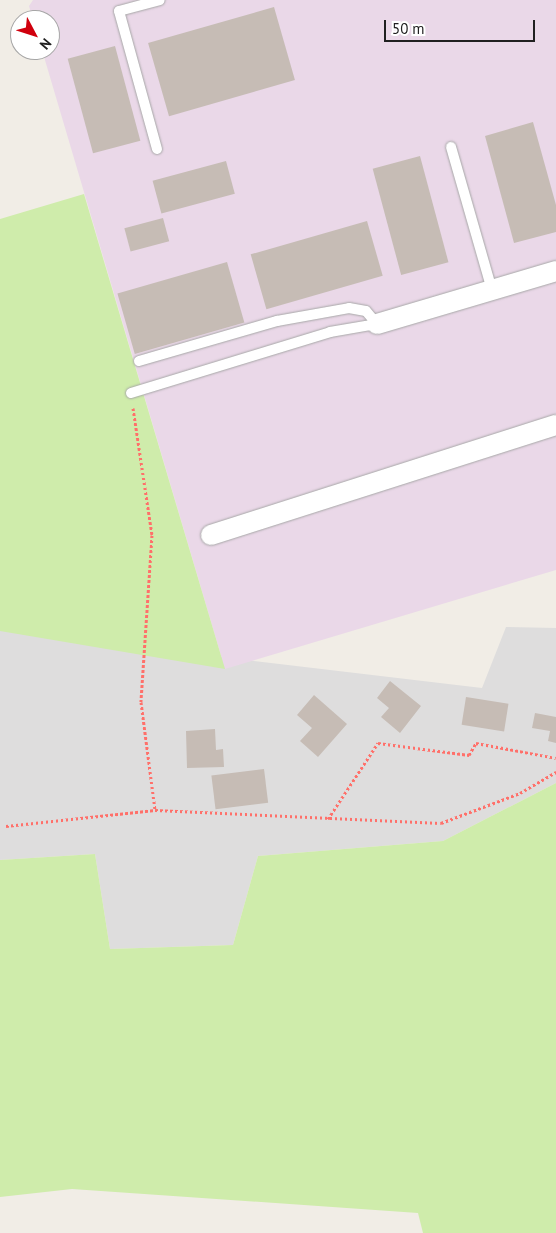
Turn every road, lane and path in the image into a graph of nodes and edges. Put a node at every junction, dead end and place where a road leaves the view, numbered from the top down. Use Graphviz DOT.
graph roads {
  1 [pos="160,0"];
  2 [pos="451,147"];
  3 [pos="157,149"];
  4 [pos="556,271"];
  5 [pos="492,290"];
  6 [pos="377,324"];
  7 [pos="139,361"];
  8 [pos="131,392"];
  9 [pos="556,425"];
  10 [pos="211,535"];
  11 [pos="556,758"];
  12 [pos="556,772"];
  13 [pos="155,810"];
  14 [pos="328,819"];
  15 [pos="6,826"];
  1 -- 3 [label="lane"];
  2 -- 5 [label="lane"];
  4 -- 5 [label="street"];
  5 -- 6 [label="street"];
  6 -- 7 [label="lane"];
  6 -- 8 [label="lane"];
  8 -- 13 [label="path"];
  9 -- 10 [label="street"];
  11 -- 14 [label="path"];
  12 -- 14 [label="path"];
  13 -- 14 [label="path"];
  13 -- 15 [label="path"];
}
